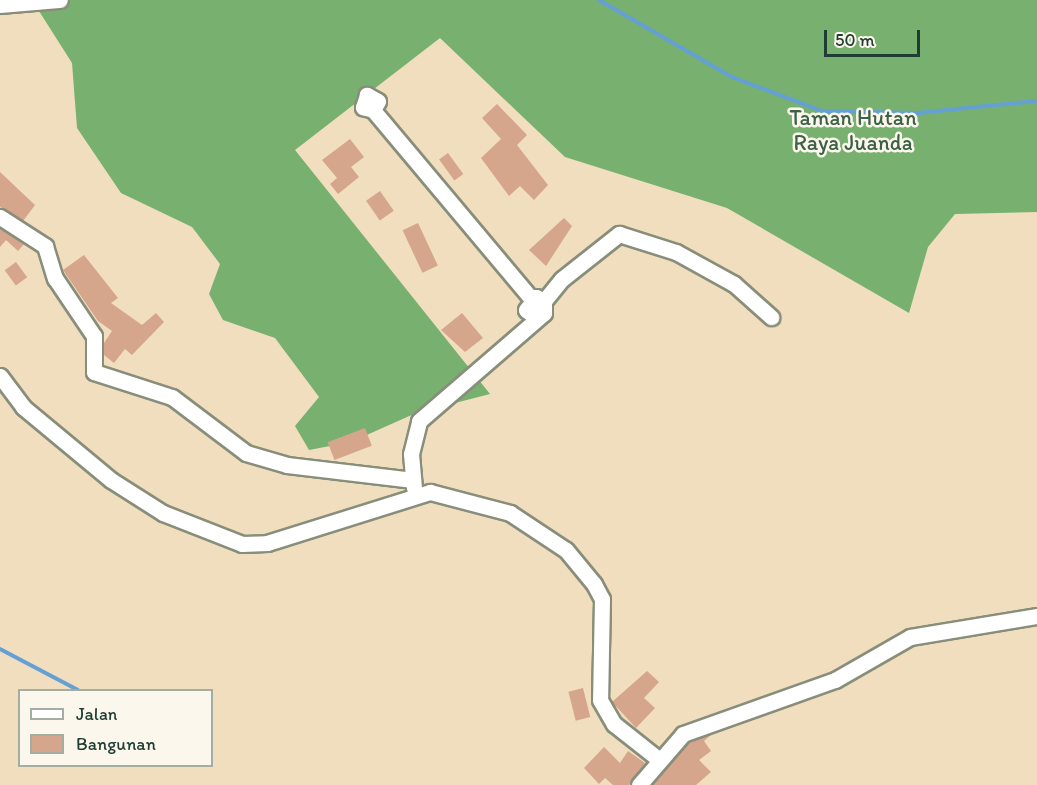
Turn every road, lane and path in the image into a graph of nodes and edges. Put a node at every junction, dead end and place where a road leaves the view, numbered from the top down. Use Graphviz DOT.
graph roads {
  1 [pos="60,0"];
  2 [pos="0,5"];
  3 [pos="373,110"];
  4 [pos="0,217"];
  5 [pos="538,299"];
  6 [pos="771,317"];
  7 [pos="0,376"];
  8 [pos="414,487"];
  9 [pos="1037,616"];
  10 [pos="657,758"];
  11 [pos="639,785"];
  1 -- 2 [label="street"];
  3 -- 5 [label="street"];
  4 -- 8 [label="street"];
  5 -- 6 [label="street"];
  5 -- 8 [label="street"];
  7 -- 8 [label="street"];
  8 -- 10 [label="street"];
  9 -- 10 [label="street"];
  10 -- 11 [label="street"];
}
